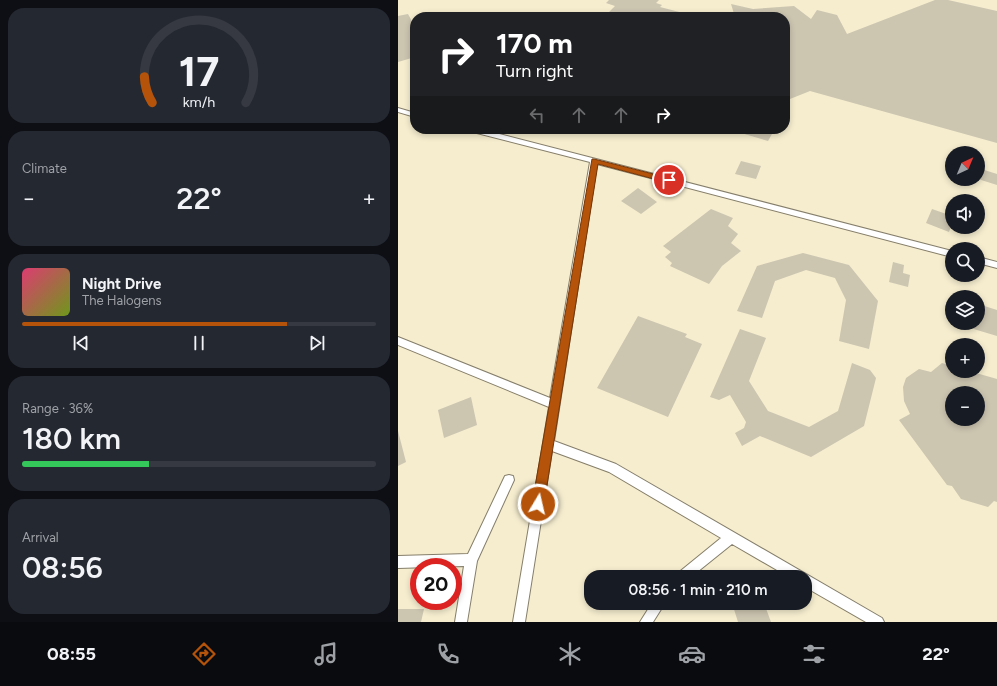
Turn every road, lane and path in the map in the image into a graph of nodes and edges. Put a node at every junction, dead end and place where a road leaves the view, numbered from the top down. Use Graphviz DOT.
graph roads {
  1 [pos="398,110"];
  2 [pos="410,114"];
  3 [pos="490,134"];
  4 [pos="594,161"];
  5 [pos="945,252"];
  6 [pos="985,262"];
  7 [pos="997,265"];
  8 [pos="398,341"];
  9 [pos="554,404"];
  10 [pos="547,444"];
  11 [pos="509,480"];
  12 [pos="731,537"];
  13 [pos="471,560"];
  14 [pos="398,562"];
  15 [pos="691,570"];
  16 [pos="788,570"];
  17 [pos="812,584"];
  18 [pos="654,610"];
  19 [pos="462,622"];
  20 [pos="520,622"];
  21 [pos="646,622"];
  22 [pos="878,622"];
  1 -- 2 [label="lane"];
  3 -- 4 [label="lane"];
  4 -- 5 [label="lane"];
  4 -- 9 [label="lane"];
  6 -- 7 [label="lane"];
  8 -- 9 [label="lane"];
  9 -- 10 [label="lane"];
  10 -- 12 [label="lane"];
  10 -- 20 [label="lane"];
  11 -- 13 [label="lane"];
  12 -- 15 [label="lane"];
  12 -- 16 [label="lane"];
  13 -- 14 [label="lane"];
  13 -- 19 [label="lane"];
  17 -- 22 [label="lane"];
  18 -- 21 [label="lane"];
}
